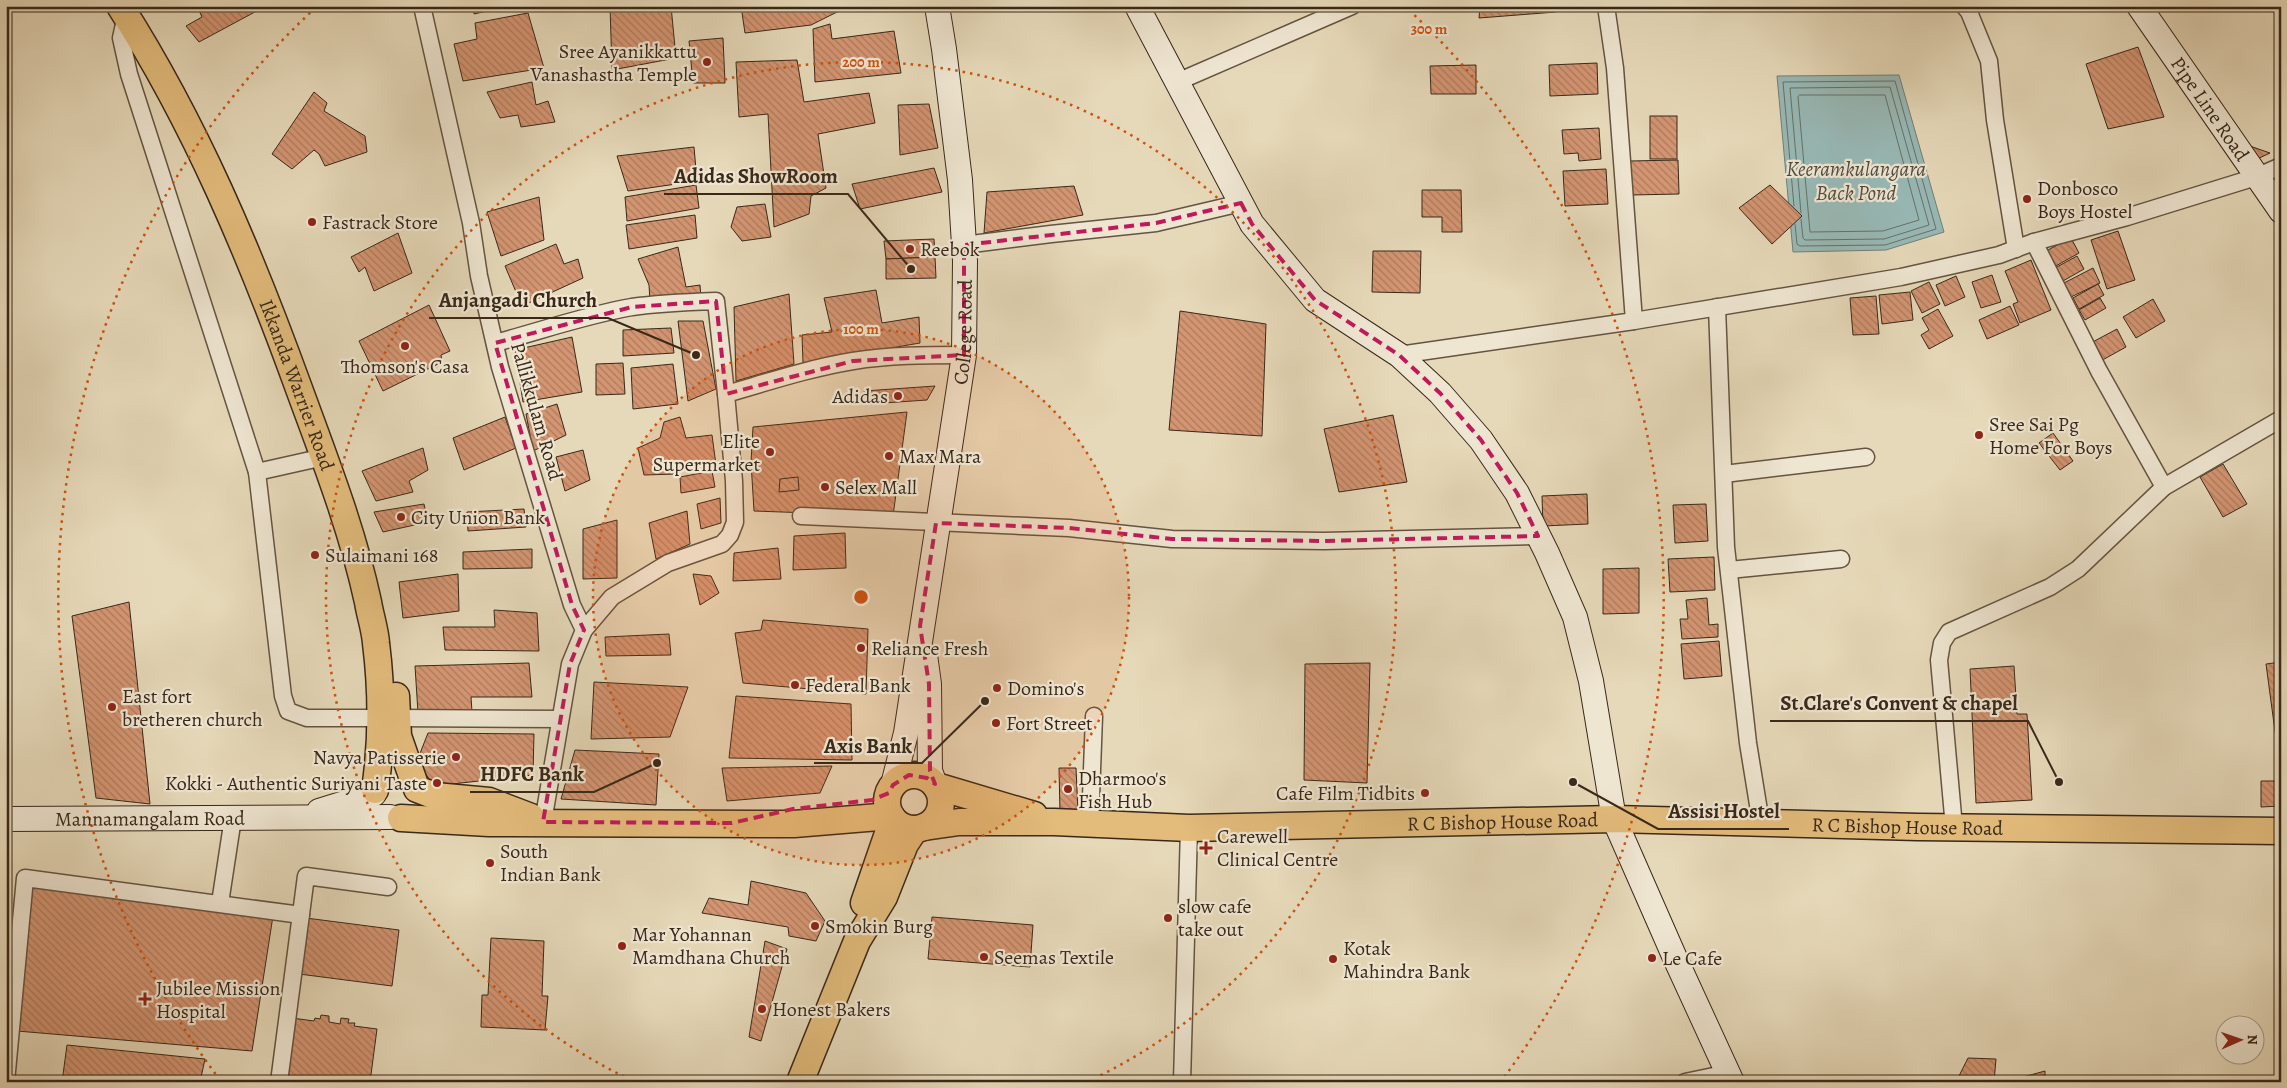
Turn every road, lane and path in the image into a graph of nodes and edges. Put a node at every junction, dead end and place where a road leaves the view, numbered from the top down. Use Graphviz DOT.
graph roads {
  1 [pos="422,6"];
  2 [pos="937,6"];
  3 [pos="1137,6"];
  4 [pos="1352,6"];
  5 [pos="1606,6"];
  6 [pos="1964,6"];
  7 [pos="2139,6"];
  8 [pos="129,9"];
  9 [pos="1177,82"];
  10 [pos="2281,166"];
  11 [pos="2256,177"];
  12 [pos="1241,204"];
  13 [pos="2281,211"];
  14 [pos="2034,242"];
  15 [pos="964,245"];
  16 [pos="2016,249"];
  17 [pos="1717,307"];
  18 [pos="1634,321"];
  19 [pos="495,343"];
  20 [pos="964,355"];
  21 [pos="1399,355"];
  22 [pos="726,394"];
  23 [pos="2281,419"];
  24 [pos="324,457"];
  25 [pos="1866,457"];
  26 [pos="257,472"];
  27 [pos="1724,474"];
  28 [pos="2164,487"];
  29 [pos="801,516"];
  30 [pos="936,523"];
  31 [pos="1538,536"];
  32 [pos="1841,559"];
  33 [pos="1729,570"];
  34 [pos="920,626"];
  35 [pos="584,630"];
  36 [pos="1094,716"];
  37 [pos="388,718"];
  38 [pos="560,719"];
  39 [pos="415,785"];
  40 [pos="935,785"];
  41 [pos="375,792"];
  42 [pos="901,811"];
  43 [pos="233,818"];
  44 [pos="293,818"];
  45 [pos="395,818"];
  46 [pos="6,819"];
  47 [pos="1614,819"];
  48 [pos="543,822"];
  49 [pos="1054,822"];
  50 [pos="1761,823"];
  51 [pos="1090,824"];
  52 [pos="1954,827"];
  53 [pos="1189,828"];
  54 [pos="2281,832"];
  55 [pos="388,888"];
  56 [pos="220,903"];
  57 [pos="301,915"];
  58 [pos="1730,1078"];
  59 [pos="6,1082"];
  60 [pos="279,1082"];
  61 [pos="800,1082"];
  62 [pos="1182,1082"];
  63 [pos="1685,1082"];
  1 -- 19 [label="street, Pallikkulam Road"];
  2 -- 15 [label="street, College Road"];
  3 -- 9 [label="street"];
  4 -- 9 [label="street"];
  5 -- 18 [label="street"];
  6 -- 16 [label="street"];
  7 -- 11 [label="street, Pipe Line Road"];
  8 -- 24 [label="main road, Ikkanda Warrier Road"];
  8 -- 26 [label="street"];
  8 -- 37 [label="main road, Ikkanda Warrier Road"];
  9 -- 12 [label="street"];
  10 -- 11 [label="street"];
  11 -- 13 [label="street, Pipe Line Road"];
  11 -- 14 [label="street"];
  12 -- 15 [label="street"];
  12 -- 21 [label="street"];
  14 -- 16 [label="street"];
  14 -- 28 [label="street"];
  15 -- 20 [label="street, College Road"];
  16 -- 17 [label="street"];
  17 -- 18 [label="street"];
  17 -- 27 [label="street"];
  18 -- 21 [label="street"];
  19 -- 22 [label="street"];
  19 -- 35 [label="street, Pallikkulam Road"];
  20 -- 22 [label="street"];
  20 -- 30 [label="street, College Road"];
  21 -- 31 [label="street"];
  22 -- 35 [label="street"];
  23 -- 28 [label="street"];
  24 -- 26 [label="street"];
  24 -- 37 [label="main road, Ikkanda Warrier Road"];
  25 -- 27 [label="street"];
  26 -- 37 [label="street"];
  27 -- 33 [label="street"];
  28 -- 52 [label="street"];
  29 -- 30 [label="street"];
  30 -- 31 [label="street"];
  30 -- 34 [label="street, College Road"];
  31 -- 47 [label="street"];
  32 -- 33 [label="street"];
  33 -- 50 [label="street"];
  34 -- 40 [label="street"];
  34 -- 42 [label="street, College Road"];
  35 -- 38 [label="street"];
  36 -- 51 [label="street"];
  37 -- 38 [label="street"];
  37 -- 39 [label="main road, Ikkanda Warrier Road"];
  37 -- 41 [label="main road, Ikkanda Warrier Road"];
  38 -- 48 [label="street"];
  39 -- 41 [label="main road"];
  39 -- 45 [label="main road"];
  39 -- 48 [label="main road"];
  40 -- 42 [label="main road"];
  40 -- 42 [label="main road"];
  40 -- 49 [label="main road"];
  41 -- 44 [label="street"];
  41 -- 45 [label="main road"];
  42 -- 48 [label="main road"];
  42 -- 49 [label="main road"];
  42 -- 61 [label="main road"];
  43 -- 44 [label="street, Mannamangalam Road"];
  43 -- 46 [label="street, Mannamangalam Road"];
  43 -- 56 [label="street"];
  44 -- 45 [label="street, Mannamangalam Road"];
  45 -- 48 [label="main road"];
  47 -- 50 [label="main road, R C Bishop House Road"];
  47 -- 53 [label="main road, R C Bishop House Road"];
  47 -- 58 [label="street"];
  49 -- 51 [label="main road, R C Bishop House Road"];
  50 -- 52 [label="main road, R C Bishop House Road"];
  51 -- 53 [label="main road, R C Bishop House Road"];
  52 -- 54 [label="main road, R C Bishop House Road"];
  53 -- 62 [label="street"];
  55 -- 57 [label="street"];
  56 -- 57 [label="street"];
  56 -- 59 [label="street"];
  57 -- 60 [label="street"];
  58 -- 63 [label="street"];
}
